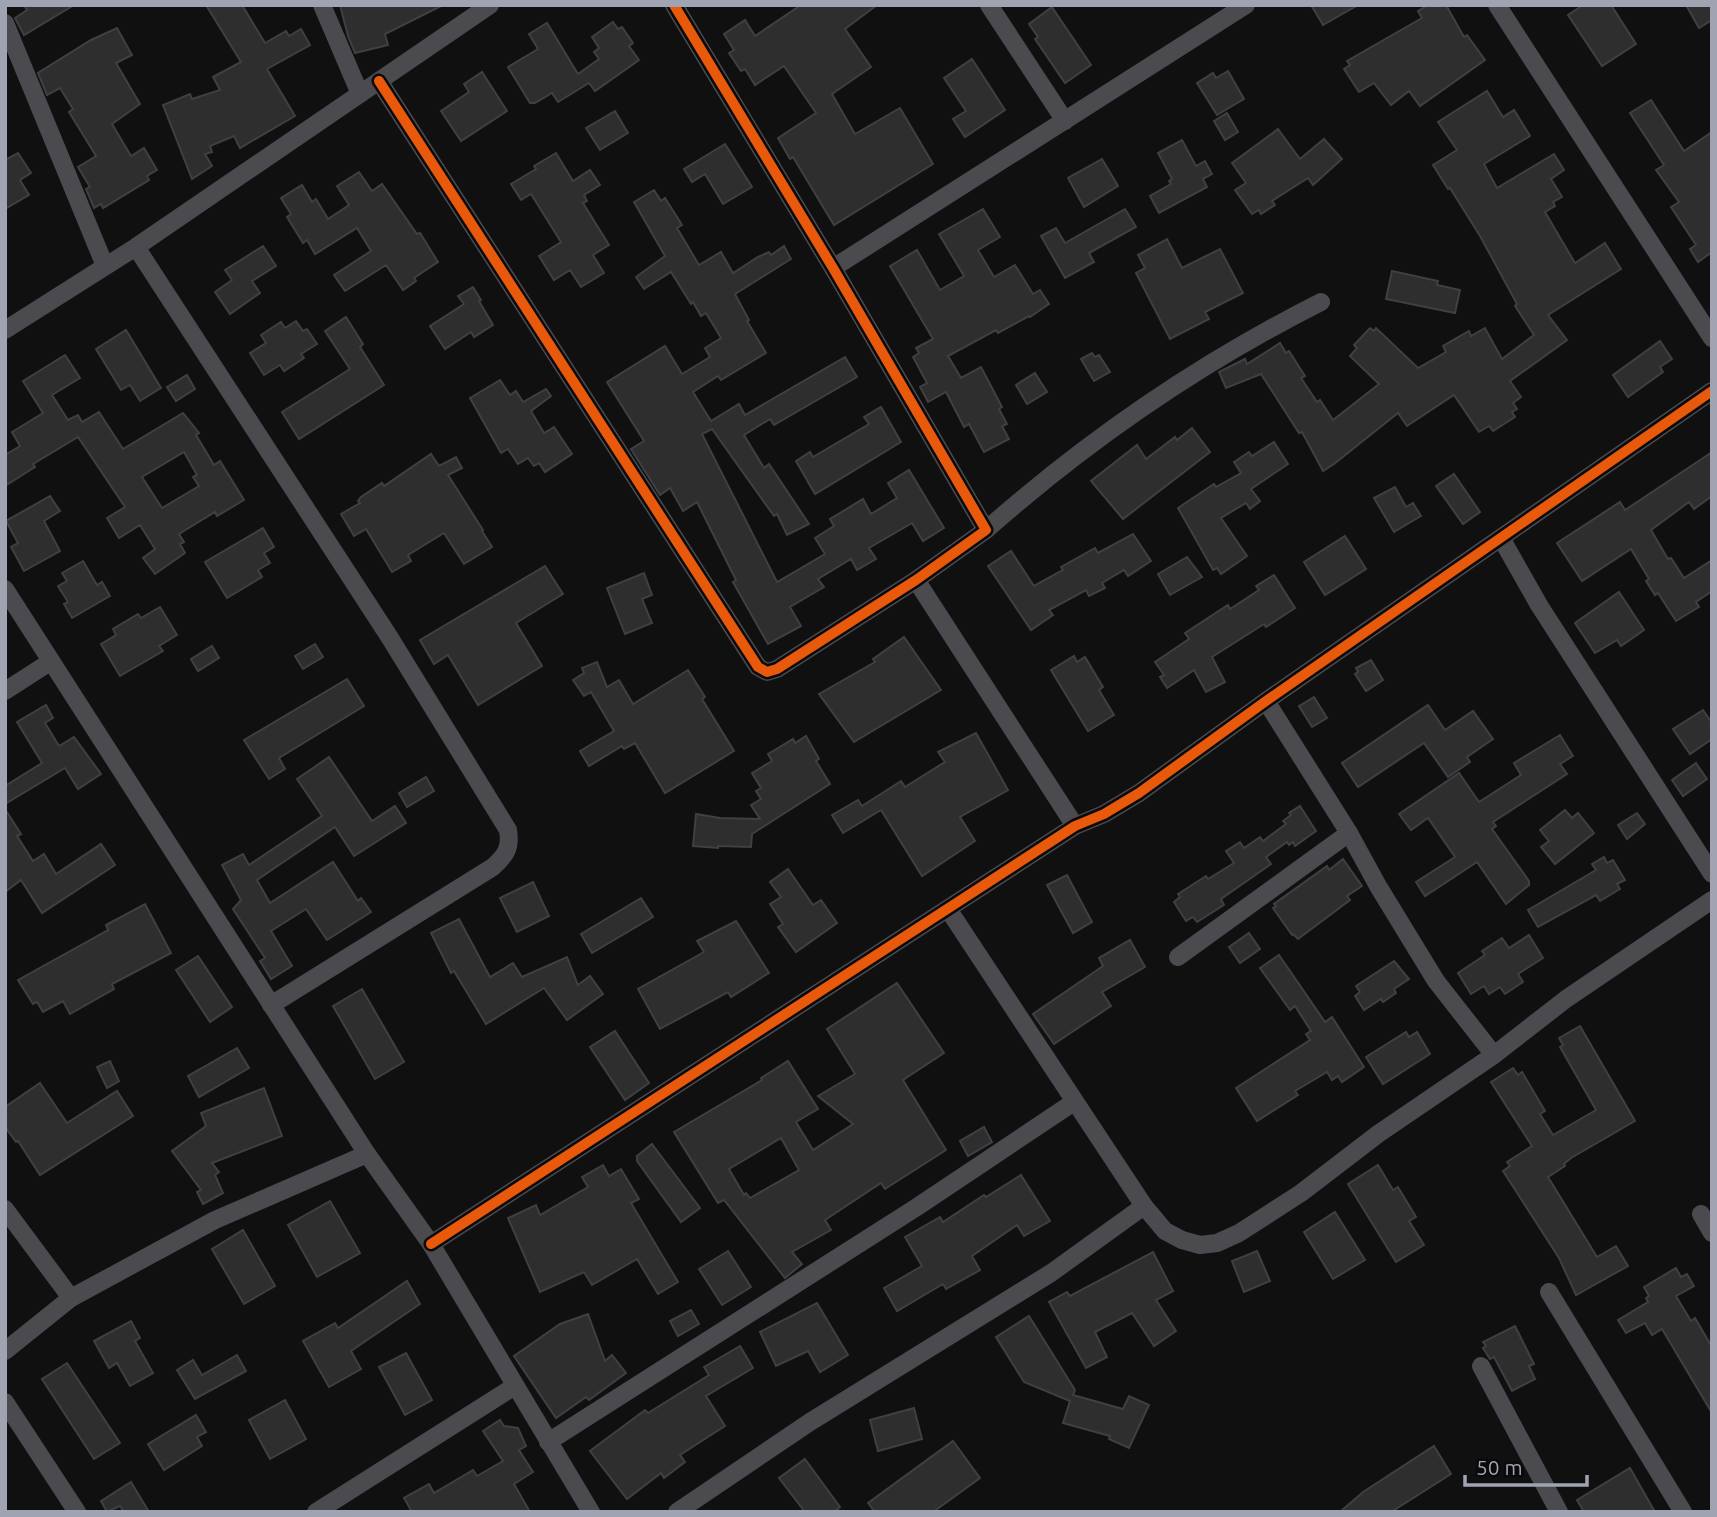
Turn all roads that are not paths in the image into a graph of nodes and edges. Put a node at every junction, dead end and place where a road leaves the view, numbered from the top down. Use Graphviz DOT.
graph roads {
  1 [pos="322,5"];
  2 [pos="490,5"];
  3 [pos="674,5"];
  4 [pos="989,5"];
  5 [pos="1246,5"];
  6 [pos="1497,5"];
  7 [pos="5,23"];
  8 [pos="379,81"];
  9 [pos="360,94"];
  10 [pos="1065,121"];
  11 [pos="136,247"];
  12 [pos="105,266"];
  13 [pos="833,268"];
  14 [pos="1321,302"];
  15 [pos="5,330"];
  16 [pos="1709,330"];
  17 [pos="1712,391"];
  18 [pos="986,530"];
  19 [pos="1501,538"];
  20 [pos="916,580"];
  21 [pos="5,589"];
  22 [pos="50,662"];
  23 [pos="5,691"];
  24 [pos="1266,701"];
  25 [pos="1075,826"];
  26 [pos="1349,833"];
  27 [pos="1712,874"];
  28 [pos="1712,900"];
  29 [pos="948,909"];
  30 [pos="1178,957"];
  31 [pos="271,1004"];
  32 [pos="1494,1055"];
  33 [pos="1074,1102"];
  34 [pos="367,1154"];
  35 [pos="1144,1206"];
  36 [pos="5,1209"];
  37 [pos="1700,1214"];
  38 [pos="1712,1233"];
  39 [pos="431,1244"];
  40 [pos="1549,1292"];
  41 [pos="71,1297"];
  42 [pos="5,1351"];
  43 [pos="1481,1366"];
  44 [pos="515,1386"];
  45 [pos="5,1402"];
  46 [pos="548,1442"];
  47 [pos="77,1512"];
  48 [pos="316,1512"];
  49 [pos="591,1512"];
  50 [pos="677,1512"];
  51 [pos="1559,1512"];
  52 [pos="1683,1512"];
  1 -- 9 [label="street"];
  2 -- 8 [label="street"];
  3 -- 13 [label="street"];
  4 -- 10 [label="street"];
  5 -- 10 [label="street"];
  6 -- 16 [label="street"];
  7 -- 12 [label="street"];
  8 -- 9 [label="street"];
  8 -- 20 [label="street"];
  9 -- 11 [label="street"];
  10 -- 13 [label="street"];
  11 -- 12 [label="street"];
  11 -- 31 [label="street"];
  12 -- 15 [label="street"];
  13 -- 18 [label="street"];
  14 -- 18 [label="street"];
  17 -- 19 [label="street"];
  18 -- 20 [label="street"];
  19 -- 24 [label="street"];
  19 -- 27 [label="street"];
  20 -- 25 [label="street"];
  21 -- 22 [label="street"];
  22 -- 23 [label="street"];
  22 -- 31 [label="street"];
  24 -- 25 [label="street"];
  24 -- 26 [label="street"];
  25 -- 29 [label="street"];
  26 -- 30 [label="street"];
  26 -- 32 [label="street"];
  28 -- 32 [label="street"];
  29 -- 33 [label="street"];
  29 -- 39 [label="street"];
  31 -- 34 [label="street"];
  32 -- 35 [label="street"];
  33 -- 35 [label="street"];
  33 -- 46 [label="street"];
  34 -- 39 [label="street"];
  34 -- 41 [label="street"];
  35 -- 50 [label="street"];
  36 -- 41 [label="street"];
  37 -- 38 [label="street"];
  39 -- 44 [label="street"];
  40 -- 52 [label="street"];
  41 -- 42 [label="street"];
  43 -- 51 [label="street"];
  44 -- 46 [label="street"];
  44 -- 48 [label="street"];
  45 -- 47 [label="street"];
  46 -- 49 [label="street"];
}
